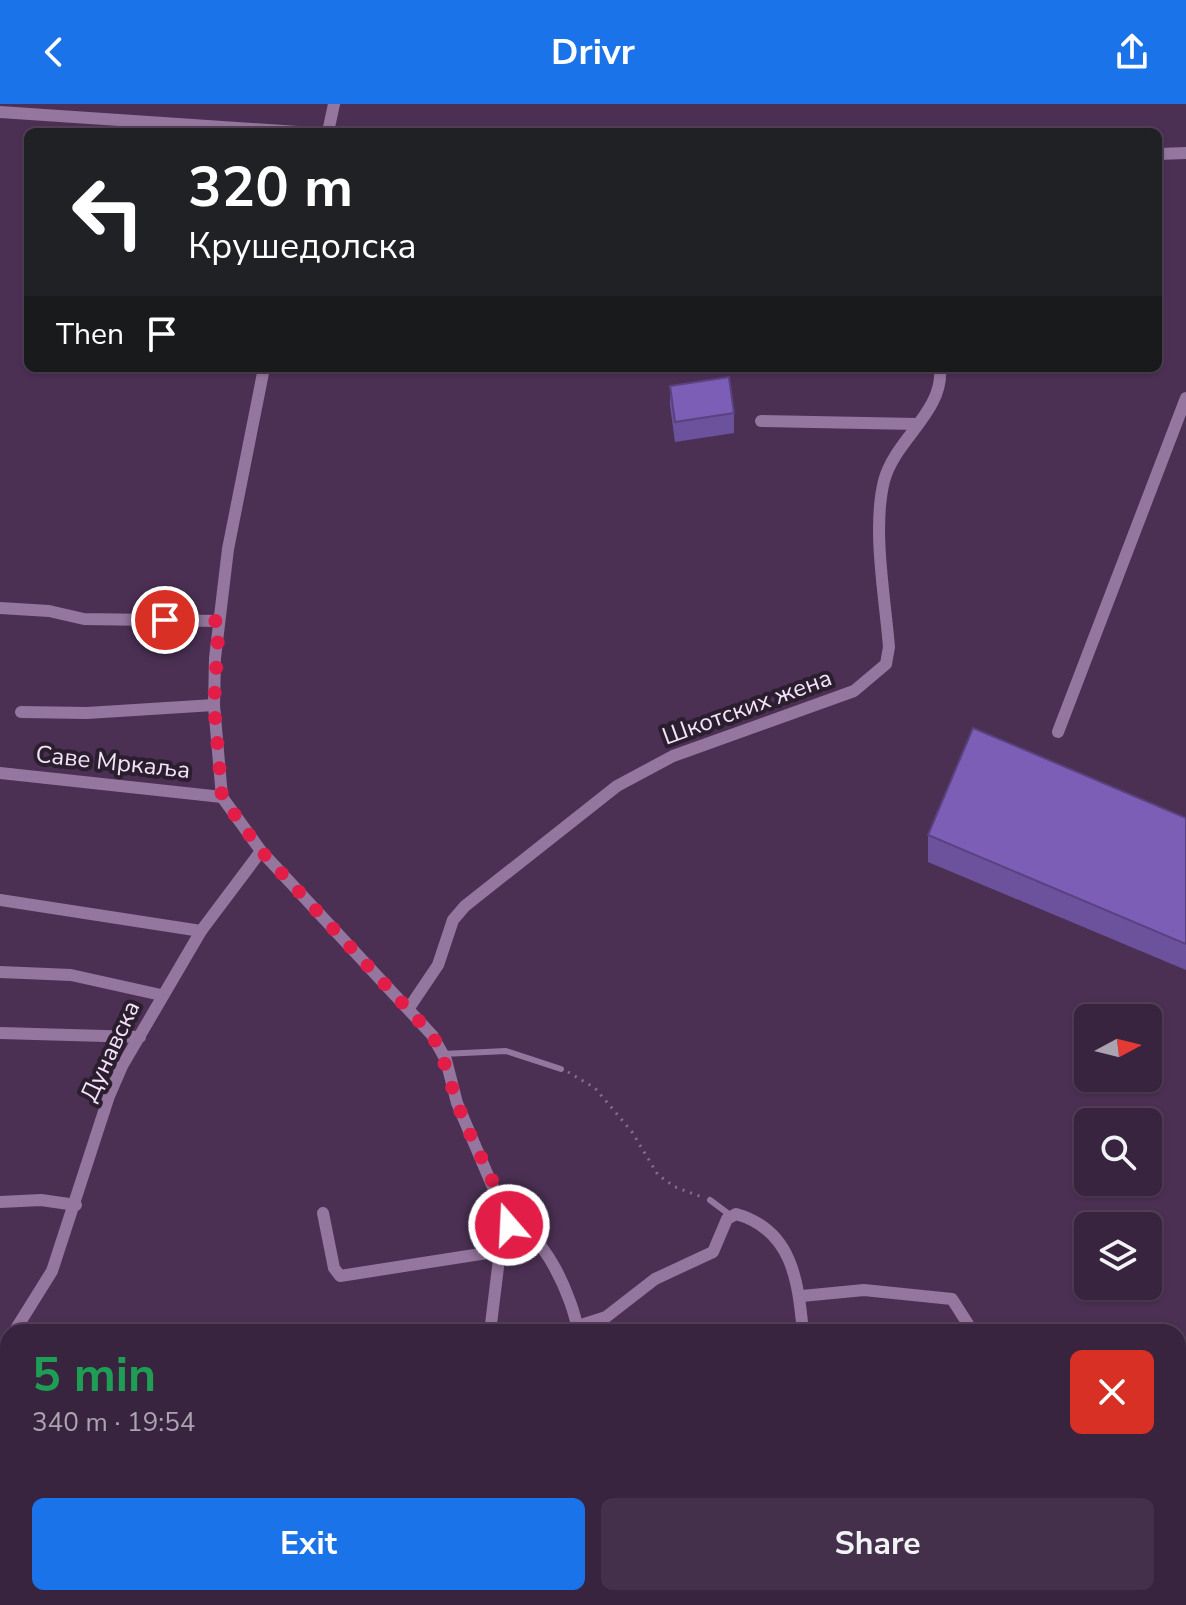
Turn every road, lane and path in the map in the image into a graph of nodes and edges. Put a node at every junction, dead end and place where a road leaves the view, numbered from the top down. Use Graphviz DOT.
graph roads {
  1 [pos="334,104"];
  2 [pos="0,112"];
  3 [pos="238,128"];
  4 [pos="329,128"];
  5 [pos="1186,153"];
  6 [pos="1162,154"];
  7 [pos="263,372"];
  8 [pos="940,372"];
  9 [pos="1186,398"];
  10 [pos="761,421"];
  11 [pos="916,424"];
  12 [pos="0,608"];
  13 [pos="219,621"];
  14 [pos="214,705"];
  15 [pos="21,712"];
  16 [pos="1058,732"];
  17 [pos="0,773"];
  18 [pos="222,797"];
  19 [pos="261,851"];
  20 [pos="0,900"];
  21 [pos="201,931"];
  22 [pos="0,972"];
  23 [pos="161,995"];
  24 [pos="409,1008"];
  25 [pos="0,1033"];
  26 [pos="140,1037"];
  27 [pos="443,1054"];
  28 [pos="561,1069"];
  29 [pos="710,1200"];
  30 [pos="0,1202"];
  31 [pos="76,1205"];
  32 [pos="323,1213"];
  33 [pos="730,1215"];
  34 [pos="509,1225"];
  35 [pos="500,1251"];
  36 [pos="802,1296"];
  37 [pos="19,1324"];
  38 [pos="491,1324"];
  39 [pos="576,1324"];
  40 [pos="590,1324"];
  41 [pos="803,1324"];
  42 [pos="968,1324"];
  1 -- 4 [label="street"];
  2 -- 3 [label="street"];
  5 -- 6 [label="street"];
  7 -- 13 [label="street"];
  8 -- 11 [label="street, Шкотских жена"];
  9 -- 16 [label="street"];
  10 -- 11 [label="street"];
  11 -- 24 [label="street, Шкотских жена"];
  12 -- 13 [label="street"];
  13 -- 14 [label="street"];
  14 -- 15 [label="street"];
  14 -- 18 [label="street"];
  17 -- 18 [label="street, Саве Мркаља"];
  18 -- 19 [label="street"];
  19 -- 21 [label="street, Дунавска"];
  19 -- 24 [label="street"];
  20 -- 21 [label="street"];
  21 -- 23 [label="street, Дунавска"];
  22 -- 23 [label="street"];
  23 -- 26 [label="street, Дунавска"];
  24 -- 27 [label="street"];
  25 -- 26 [label="street"];
  26 -- 31 [label="street, Дунавска"];
  27 -- 28 [label="lane"];
  27 -- 34 [label="street"];
  28 -- 29 [label="path"];
  29 -- 33 [label="lane"];
  30 -- 31 [label="street"];
  31 -- 37 [label="street, Дунавска"];
  32 -- 35 [label="street"];
  33 -- 36 [label="street"];
  33 -- 40 [label="street"];
  34 -- 35 [label="street"];
  34 -- 39 [label="street"];
  35 -- 38 [label="street"];
  36 -- 41 [label="street"];
  36 -- 42 [label="street"];
}
